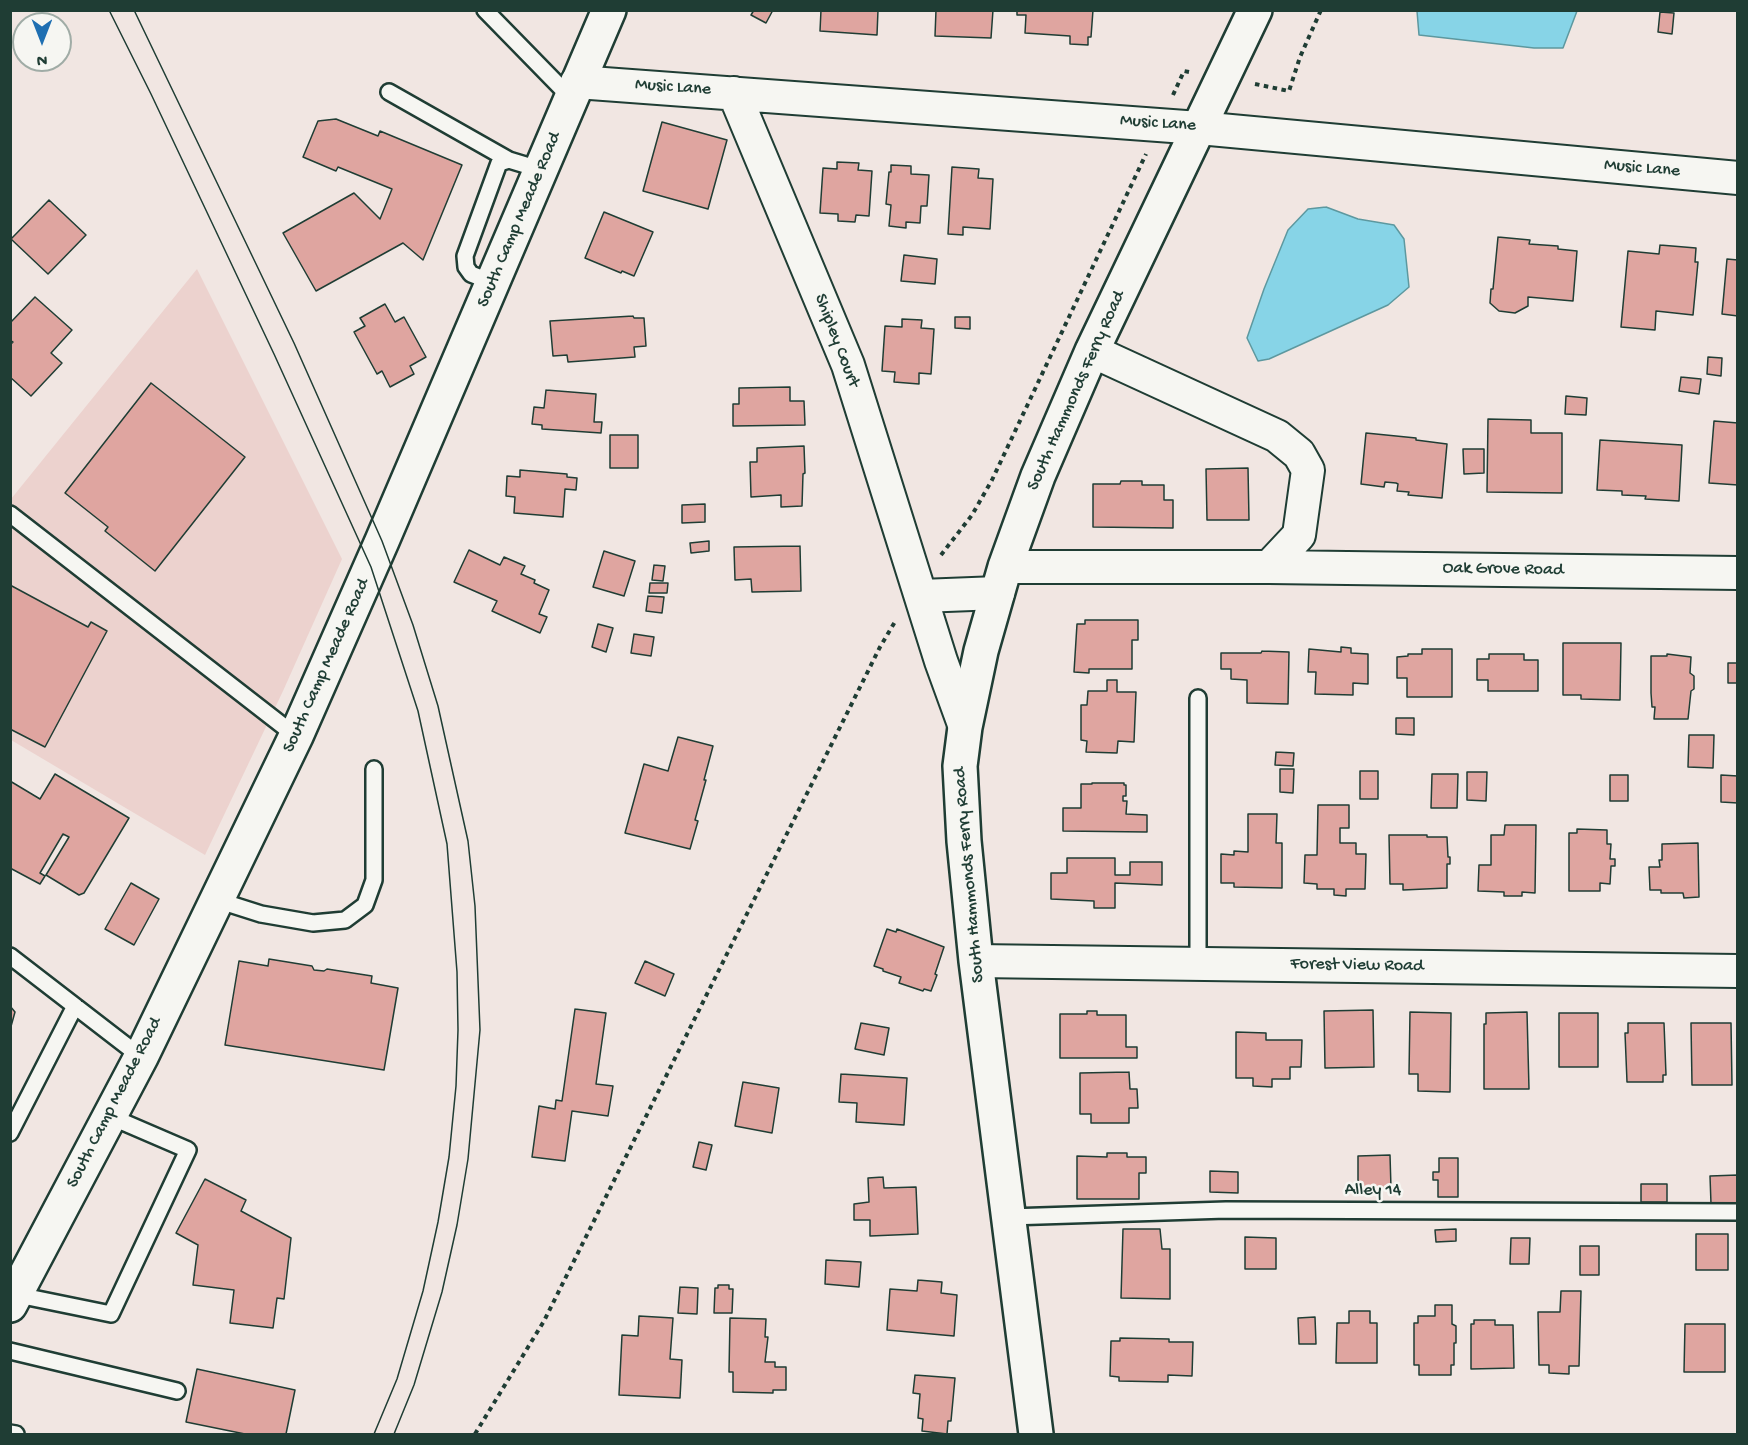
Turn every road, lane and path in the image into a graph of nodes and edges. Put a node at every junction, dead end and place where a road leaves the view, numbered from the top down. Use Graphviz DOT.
graph roads {
  1 [pos="485,10"];
  2 [pos="609,10"];
  3 [pos="1255,10"];
  4 [pos="574,90"];
  5 [pos="389,92"];
  6 [pos="734,93"];
  7 [pos="1199,128"];
  8 [pos="509,160"];
  9 [pos="542,170"];
  10 [pos="1737,178"];
  11 [pos="494,283"];
  12 [pos="1092,351"];
  13 [pos="10,514"];
  14 [pos="1269,567"];
  15 [pos="1737,573"];
  16 [pos="1001,580"];
  17 [pos="921,596"];
  18 [pos="880,646"];
  19 [pos="1198,698"];
  20 [pos="965,727"];
  21 [pos="296,736"];
  22 [pos="374,769"];
  23 [pos="217,900"];
  24 [pos="10,956"];
  25 [pos="976,961"];
  26 [pos="1198,964"];
  27 [pos="1737,971"];
  28 [pos="75,1006"];
  29 [pos="141,1057"];
  30 [pos="109,1116"];
  31 [pos="10,1132"];
  32 [pos="1737,1212"];
  33 [pos="1009,1217"];
  34 [pos="12,1298"];
  35 [pos="10,1351"];
  36 [pos="177,1390"];
  37 [pos="10,1433"];
  38 [pos="16,1434"];
  39 [pos="475,1434"];
  40 [pos="1036,1434"];
  1 -- 4 [label="lane"];
  2 -- 4 [label="street, South Camp Meade Road"];
  3 -- 7 [label="street, South Hammonds Ferry Road"];
  4 -- 6 [label="street, Music Lane"];
  4 -- 9 [label="street, South Camp Meade Road"];
  5 -- 8 [label="lane"];
  6 -- 7 [label="street, Music Lane"];
  6 -- 17 [label="street, Shipley Court"];
  7 -- 10 [label="street, Music Lane"];
  7 -- 12 [label="street, South Hammonds Ferry Road"];
  8 -- 9 [label="lane"];
  8 -- 11 [label="lane"];
  9 -- 11 [label="street, South Camp Meade Road"];
  11 -- 21 [label="street, South Camp Meade Road"];
  12 -- 14 [label="street"];
  12 -- 16 [label="street, South Hammonds Ferry Road"];
  13 -- 21 [label="lane"];
  14 -- 15 [label="street, Oak Grove Road"];
  14 -- 16 [label="street, Oak Grove Road"];
  16 -- 17 [label="street"];
  16 -- 20 [label="street, South Hammonds Ferry Road"];
  17 -- 20 [label="street, Shipley Court"];
  18 -- 39 [label="path"];
  19 -- 26 [label="lane"];
  20 -- 25 [label="street, South Hammonds Ferry Road"];
  21 -- 23 [label="street, South Camp Meade Road"];
  22 -- 23 [label="lane"];
  23 -- 29 [label="street, South Camp Meade Road"];
  24 -- 28 [label="lane"];
  25 -- 26 [label="street, Forest View Road"];
  25 -- 33 [label="street, South Hammonds Ferry Road"];
  26 -- 27 [label="street, Forest View Road"];
  28 -- 29 [label="lane"];
  28 -- 31 [label="lane"];
  29 -- 30 [label="street, South Camp Meade Road"];
  30 -- 34 [label="street, South Camp Meade Road"];
  30 -- 34 [label="lane"];
  32 -- 33 [label="lane, Alley 14"];
  33 -- 40 [label="street, South Hammonds Ferry Road"];
  35 -- 36 [label="lane"];
  37 -- 38 [label="lane"];
}
